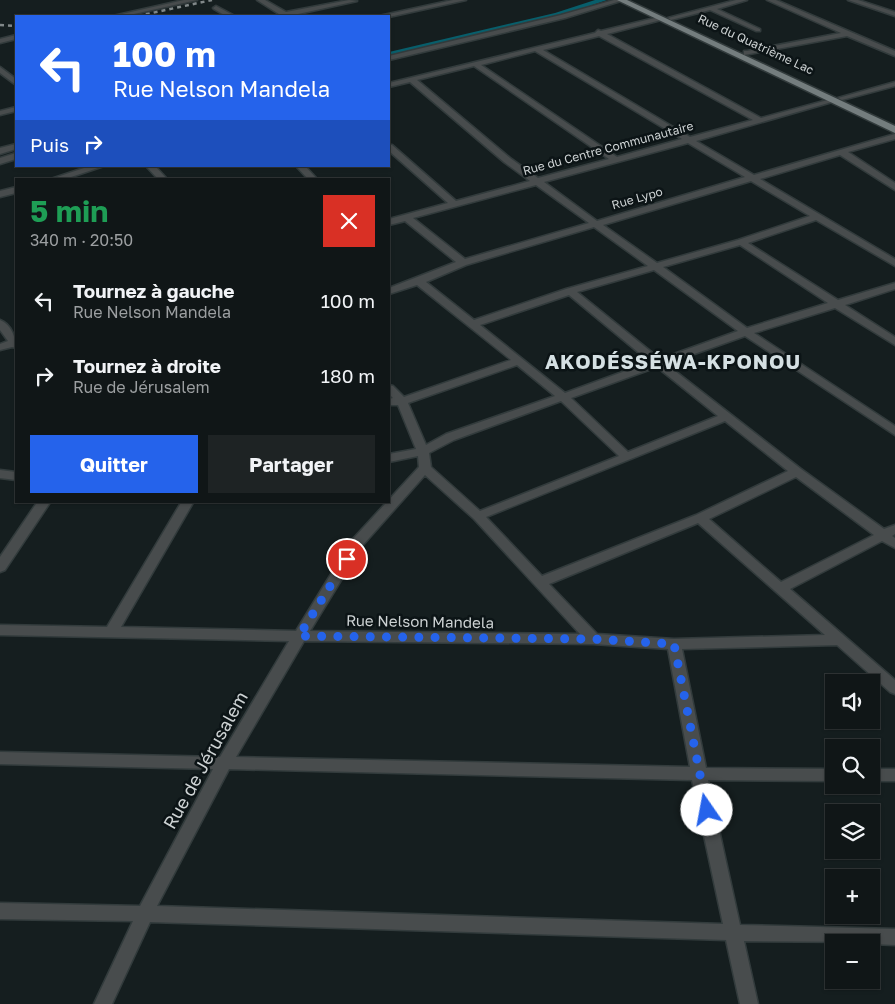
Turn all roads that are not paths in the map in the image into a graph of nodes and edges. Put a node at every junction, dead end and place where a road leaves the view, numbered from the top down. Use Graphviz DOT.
graph roads {
  1 [pos="194,0"];
  2 [pos="260,0"];
  3 [pos="463,0"];
  4 [pos="591,0"];
  5 [pos="621,0"];
  6 [pos="632,0"];
  7 [pos="744,0"];
  8 [pos="770,0"];
  9 [pos="851,0"];
  10 [pos="354,1"];
  11 [pos="216,8"];
  12 [pos="710,8"];
  13 [pos="298,12"];
  14 [pos="895,14"];
  15 [pos="121,15"];
  16 [pos="229,15"];
  17 [pos="281,15"];
  18 [pos="286,15"];
  19 [pos="304,15"];
  20 [pos="387,15"];
  21 [pos="659,18"];
  22 [pos="671,18"];
  23 [pos="758,30"];
  24 [pos="598,32"];
  25 [pos="847,34"];
  26 [pos="15,37"];
  27 [pos="0,41"];
  28 [pos="424,41"];
  29 [pos="535,48"];
  30 [pos="747,53"];
  31 [pos="895,54"];
  32 [pos="390,58"];
  33 [pos="474,63"];
  34 [pos="0,69"];
  35 [pos="13,76"];
  36 [pos="0,79"];
  37 [pos="411,79"];
  38 [pos="806,84"];
  39 [pos="895,84"];
  40 [pos="390,85"];
  41 [pos="838,99"];
  42 [pos="15,109"];
  43 [pos="0,113"];
  44 [pos="761,120"];
  45 [pos="895,122"];
  46 [pos="895,130"];
  47 [pos="895,136"];
  48 [pos="688,140"];
  49 [pos="15,147"];
  50 [pos="390,148"];
  51 [pos="0,151"];
  52 [pos="840,152"];
  53 [pos="15,156"];
  54 [pos="616,160"];
  55 [pos="0,161"];
  56 [pos="97,167"];
  57 [pos="151,167"];
  58 [pos="301,167"];
  59 [pos="58,178"];
  60 [pos="162,178"];
  61 [pos="312,178"];
  62 [pos="752,178"];
  63 [pos="538,182"];
  64 [pos="895,187"];
  65 [pos="15,190"];
  66 [pos="0,194"];
  67 [pos="454,204"];
  68 [pos="406,217"];
  69 [pos="816,217"];
  70 [pos="390,222"];
  71 [pos="595,223"];
  72 [pos="741,242"];
  73 [pos="463,263"];
  74 [pos="895,263"];
  75 [pos="656,267"];
  76 [pos="419,281"];
  77 [pos="895,286"];
  78 [pos="390,291"];
  79 [pos="570,291"];
  80 [pos="837,305"];
  81 [pos="0,323"];
  82 [pos="472,324"];
  83 [pos="746,332"];
  84 [pos="15,342"];
  85 [pos="895,342"];
  86 [pos="15,343"];
  87 [pos="0,347"];
  88 [pos="519,361"];
  89 [pos="659,364"];
  90 [pos="390,389"];
  91 [pos="562,396"];
  92 [pos="402,401"];
  93 [pos="390,402"];
  94 [pos="726,417"];
  95 [pos="895,431"];
  96 [pos="423,451"];
  97 [pos="626,456"];
  98 [pos="390,458"];
  99 [pos="425,468"];
  100 [pos="797,472"];
  101 [pos="0,474"];
  102 [pos="15,476"];
  103 [pos="44,503"];
  104 [pos="187,503"];
  105 [pos="478,516"];
  106 [pos="700,518"];
  107 [pos="889,532"];
  108 [pos="895,544"];
  109 [pos="0,567"];
  110 [pos="541,582"];
  111 [pos="780,588"];
  112 [pos="0,630"];
  113 [pos="111,632"];
  114 [pos="299,636"];
  115 [pos="593,639"];
  116 [pos="840,640"];
  117 [pos="674,644"];
  118 [pos="895,688"];
  119 [pos="0,758"];
  120 [pos="224,764"];
  121 [pos="699,774"];
  122 [pos="825,775"];
  123 [pos="880,775"];
  124 [pos="895,775"];
  125 [pos="0,911"];
  126 [pos="145,913"];
  127 [pos="732,933"];
  128 [pos="895,937"];
  129 [pos="103,1004"];
  130 [pos="749,1004"];
  1 -- 15 [label="street"];
  2 -- 17 [label="street"];
  3 -- 20 [label="street"];
  4 -- 28 [label="street"];
  5 -- 21 [label="main road, Rue du Quatrième Lac"];
  5 -- 32 [label="street"];
  6 -- 22 [label="main road, Rue du Quatrième Lac"];
  7 -- 12 [label="street"];
  8 -- 25 [label="street"];
  9 -- 14 [label="street"];
  10 -- 13 [label="street"];
  11 -- 16 [label="street"];
  12 -- 22 [label="street"];
  12 -- 23 [label="street"];
  13 -- 18 [label="street"];
  13 -- 19 [label="street"];
  21 -- 24 [label="street"];
  21 -- 38 [label="main road, Rue du Quatrième Lac"];
  22 -- 30 [label="main road, Rue du Quatrième Lac"];
  24 -- 29 [label="street"];
  24 -- 44 [label="street"];
  25 -- 30 [label="street"];
  25 -- 31 [label="street"];
  26 -- 27 [label="street"];
  29 -- 33 [label="street"];
  29 -- 48 [label="street"];
  30 -- 38 [label="main road, Rue du Quatrième Lac"];
  33 -- 37 [label="street"];
  33 -- 54 [label="street"];
  34 -- 35 [label="street"];
  35 -- 36 [label="street"];
  37 -- 40 [label="street"];
  37 -- 63 [label="street"];
  38 -- 41 [label="main road"];
  39 -- 41 [label="street, Rue du Centre Communautaire"];
  41 -- 44 [label="street, Rue du Centre Communautaire"];
  41 -- 45 [label="main road"];
  41 -- 46 [label="main road"];
  42 -- 43 [label="street"];
  44 -- 48 [label="street, Rue du Centre Communautaire"];
  47 -- 52 [label="street, Rue Lypo"];
  48 -- 54 [label="street, Rue du Centre Communautaire"];
  48 -- 62 [label="street"];
  49 -- 51 [label="street"];
  50 -- 67 [label="street"];
  52 -- 62 [label="street, Rue Lypo"];
  52 -- 64 [label="street"];
  53 -- 55 [label="street"];
  54 -- 63 [label="street, Rue du Centre Communautaire"];
  56 -- 59 [label="street"];
  57 -- 60 [label="street"];
  58 -- 61 [label="street"];
  62 -- 69 [label="street"];
  62 -- 71 [label="street, Rue Lypo"];
  63 -- 67 [label="street, Rue du Centre Communautaire"];
  63 -- 71 [label="street"];
  65 -- 66 [label="street"];
  67 -- 68 [label="street, Rue du Centre Communautaire"];
  68 -- 70 [label="street, Rue du Centre Communautaire"];
  68 -- 73 [label="street"];
  69 -- 72 [label="street"];
  69 -- 74 [label="street"];
  71 -- 73 [label="street, Rue Lypo"];
  71 -- 75 [label="street"];
  72 -- 75 [label="street"];
  72 -- 80 [label="street"];
  73 -- 76 [label="street, Rue Lypo"];
  75 -- 79 [label="street"];
  75 -- 83 [label="street"];
  76 -- 78 [label="street, Rue Lypo"];
  76 -- 82 [label="street"];
  77 -- 80 [label="street"];
  79 -- 82 [label="street"];
  79 -- 89 [label="street"];
  80 -- 83 [label="street"];
  80 -- 85 [label="street"];
  81 -- 84 [label="street"];
  82 -- 88 [label="street"];
  83 -- 89 [label="street"];
  83 -- 95 [label="street"];
  86 -- 87 [label="street"];
  88 -- 91 [label="street"];
  88 -- 92 [label="street"];
  89 -- 91 [label="street"];
  89 -- 94 [label="street"];
  90 -- 92 [label="street"];
  91 -- 96 [label="street"];
  91 -- 97 [label="street"];
  92 -- 93 [label="street"];
  92 -- 96 [label="street"];
  94 -- 97 [label="street"];
  94 -- 100 [label="street"];
  96 -- 98 [label="street"];
  96 -- 99 [label="street"];
  97 -- 105 [label="street"];
  99 -- 105 [label="street"];
  99 -- 114 [label="street, Rue de Jérusalem"];
  100 -- 106 [label="street"];
  100 -- 107 [label="street"];
  101 -- 102 [label="street"];
  103 -- 109 [label="street"];
  104 -- 113 [label="street"];
  105 -- 110 [label="street"];
  106 -- 110 [label="street"];
  106 -- 111 [label="street"];
  107 -- 108 [label="street"];
  107 -- 111 [label="street"];
  110 -- 115 [label="street"];
  111 -- 116 [label="street"];
  112 -- 113 [label="street, Rue Nelson Mandela"];
  113 -- 114 [label="street, Rue Nelson Mandela"];
  114 -- 115 [label="street, Rue Nelson Mandela"];
  114 -- 120 [label="street, Rue de Jérusalem"];
  115 -- 117 [label="street, Rue Nelson Mandela"];
  116 -- 117 [label="street, Rue Nelson Mandela"];
  116 -- 118 [label="street"];
  117 -- 121 [label="street"];
  119 -- 120 [label="street"];
  120 -- 121 [label="street"];
  120 -- 126 [label="street, Rue de Jérusalem"];
  121 -- 122 [label="street"];
  121 -- 127 [label="street"];
  123 -- 124 [label="street"];
  125 -- 126 [label="street"];
  126 -- 127 [label="street"];
  126 -- 129 [label="street, Rue de Jérusalem"];
  127 -- 128 [label="street"];
  127 -- 130 [label="street"];
}
